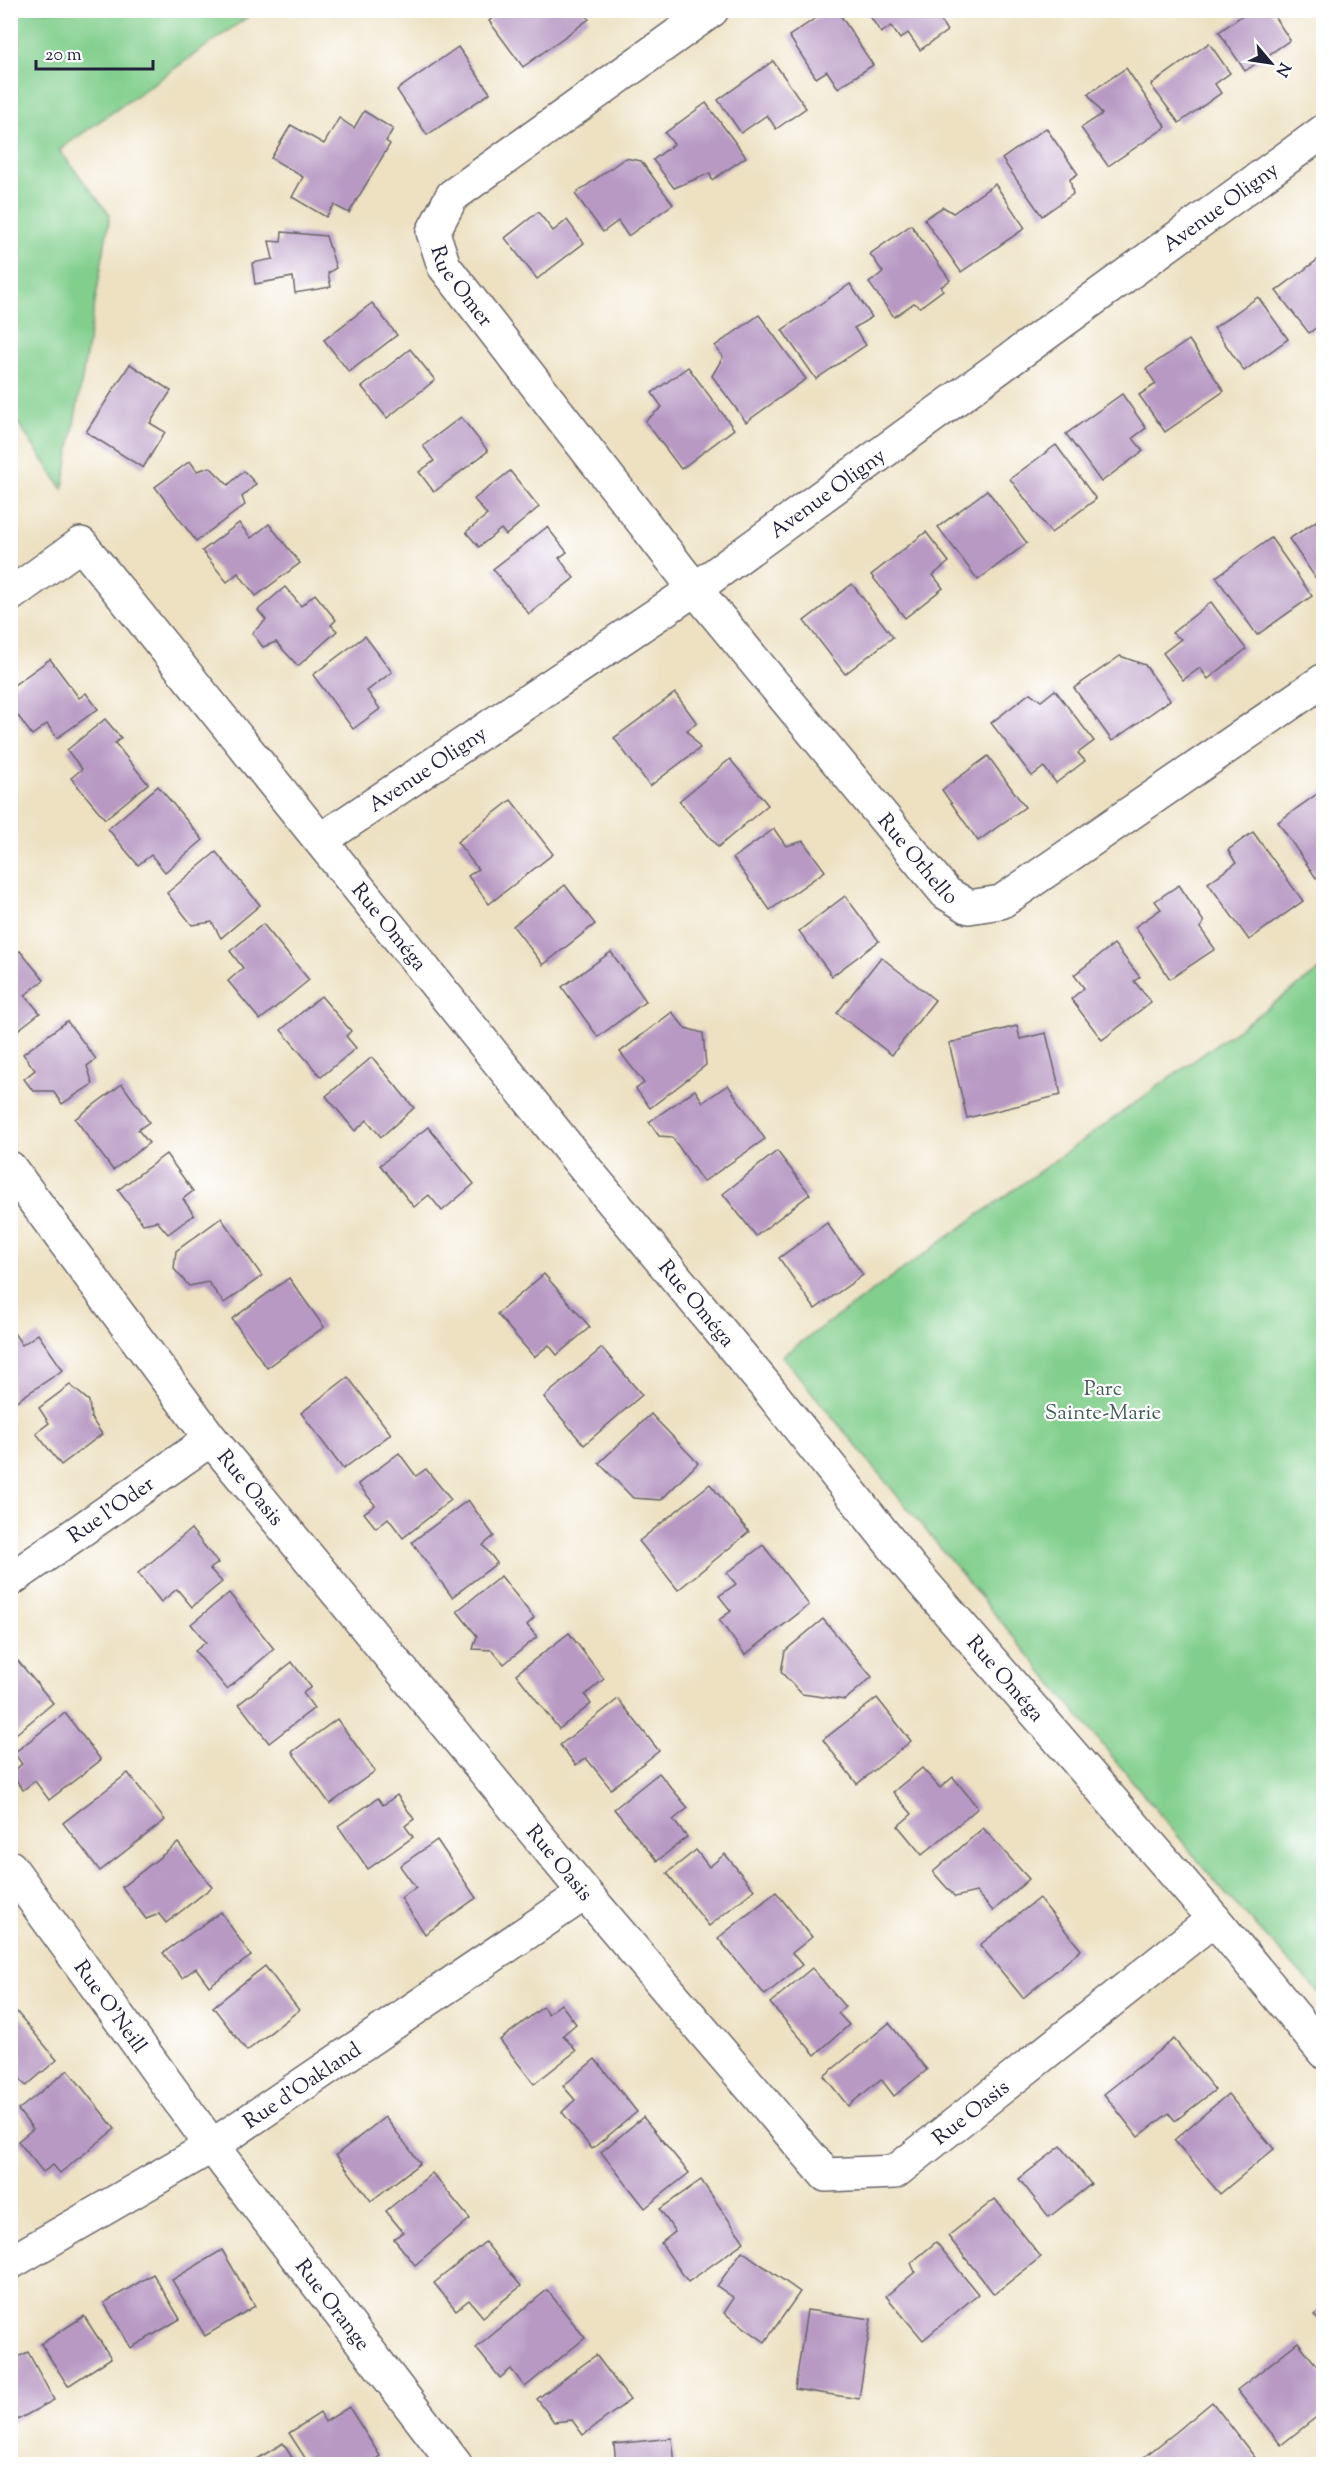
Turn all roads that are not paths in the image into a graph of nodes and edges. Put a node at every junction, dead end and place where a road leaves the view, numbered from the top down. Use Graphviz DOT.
graph roads {
  1 [pos="712,10"];
  2 [pos="1323,132"];
  3 [pos="695,589"];
  4 [pos="10,595"];
  5 [pos="1323,680"];
  6 [pos="321,840"];
  7 [pos="10,1168"];
  8 [pos="211,1439"];
  9 [pos="10,1580"];
  10 [pos="10,1867"];
  11 [pos="585,1893"];
  12 [pos="1214,1919"];
  13 [pos="1323,2052"];
  14 [pos="212,2146"];
  15 [pos="10,2262"];
  16 [pos="455,2464"];
  1 -- 3 [label="street, Rue Omer"];
  2 -- 3 [label="street, Avenue Oligny"];
  3 -- 5 [label="street, Rue Othello"];
  3 -- 6 [label="street, Avenue Oligny"];
  4 -- 6 [label="street, Rue Oméga"];
  6 -- 12 [label="street, Rue Oméga"];
  7 -- 8 [label="street, Rue Oasis"];
  8 -- 9 [label="street, Rue l'Oder"];
  8 -- 11 [label="street, Rue Oasis"];
  10 -- 14 [label="street, Rue O'Neill"];
  11 -- 12 [label="street, Rue Oasis"];
  11 -- 14 [label="street, Rue d'Oakland"];
  12 -- 13 [label="street, Rue Oméga"];
  14 -- 15 [label="street, Rue d'Oakland"];
  14 -- 16 [label="street, Rue Orange"];
}
